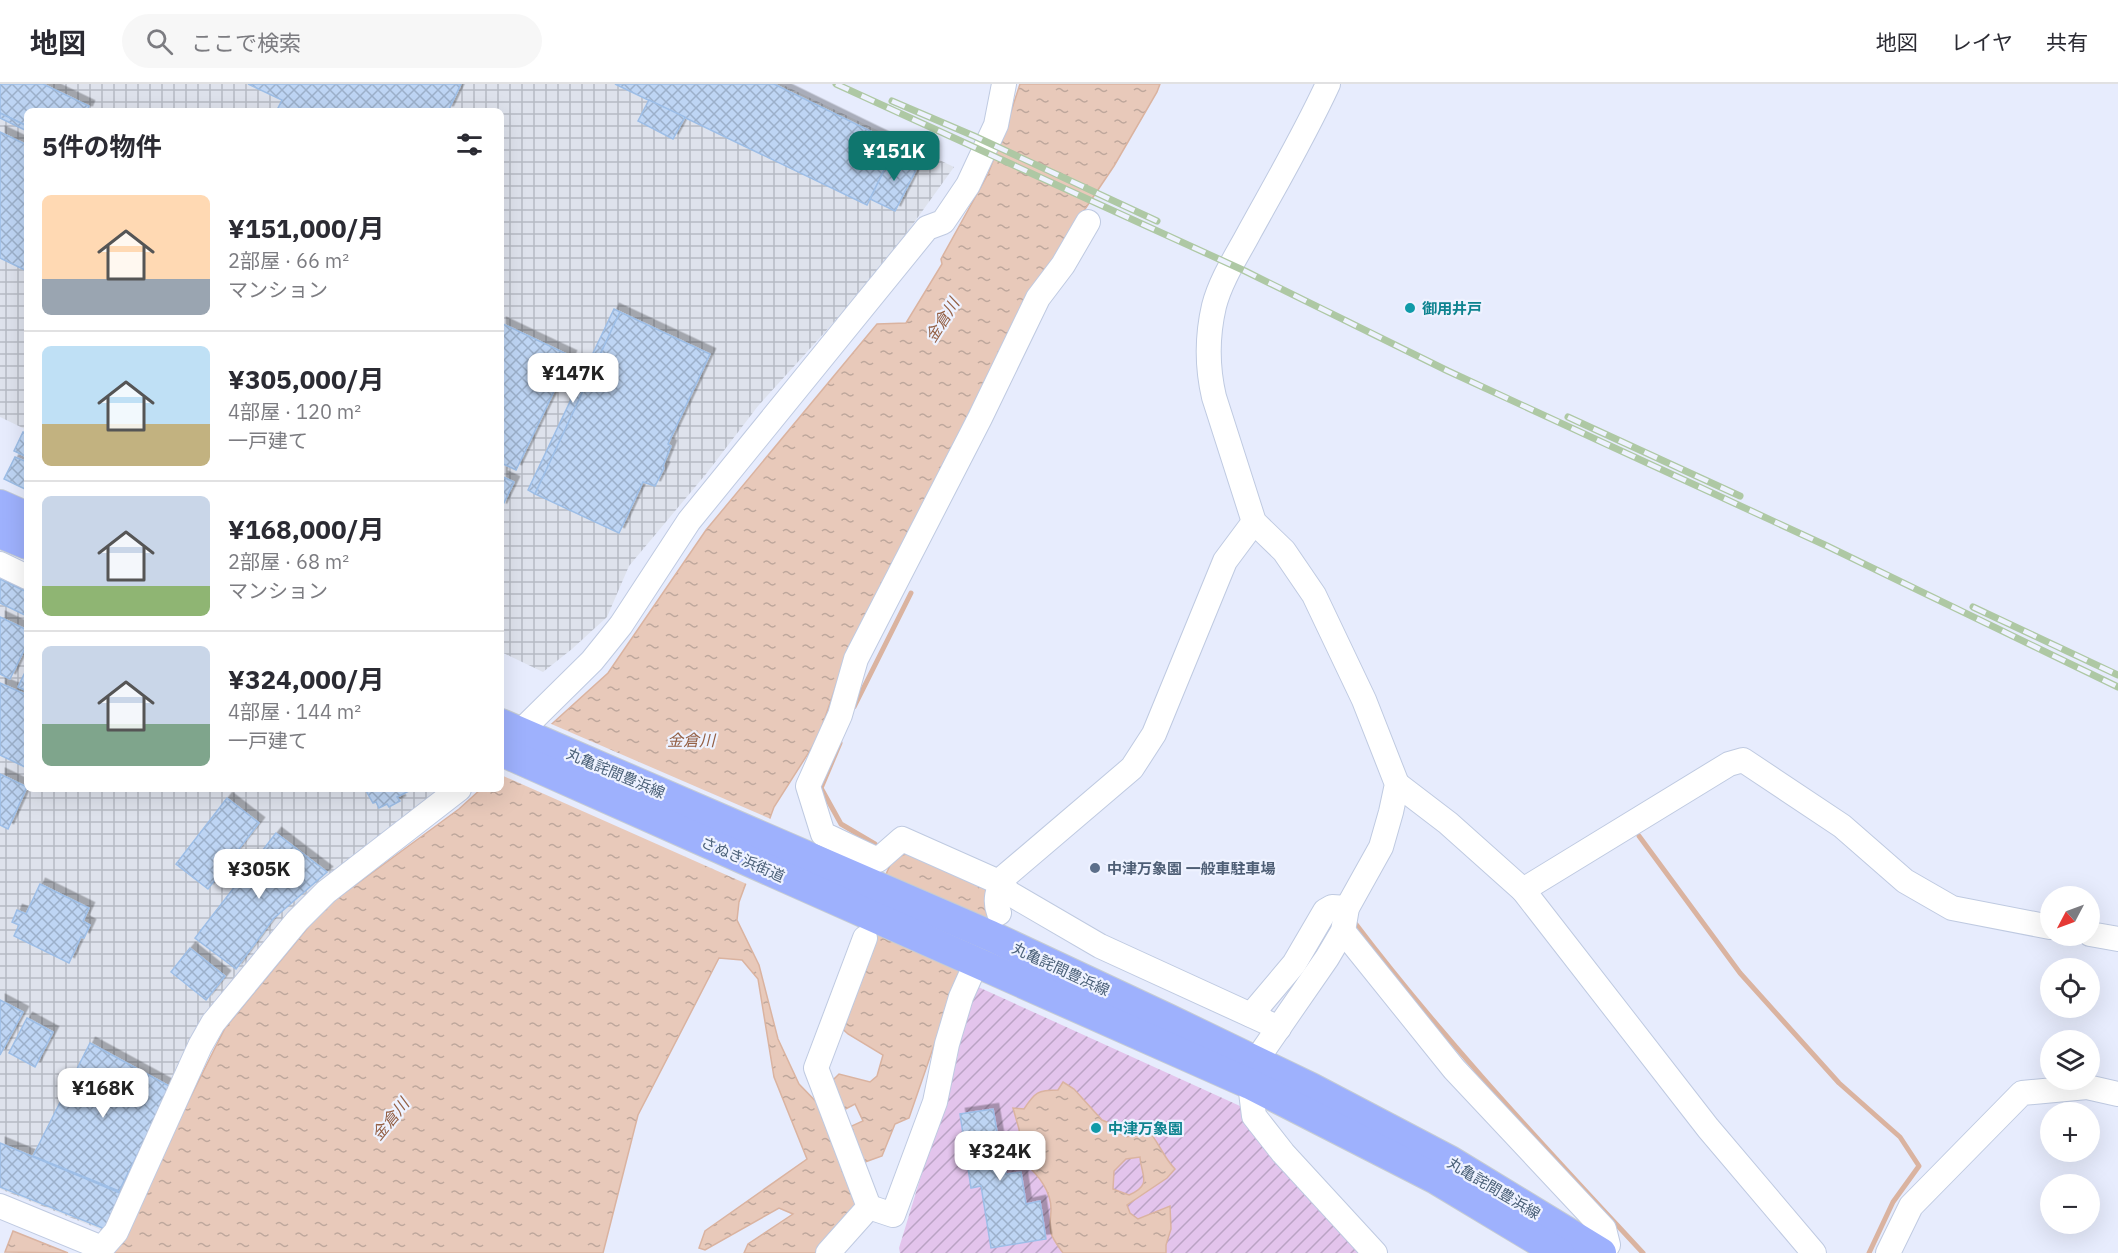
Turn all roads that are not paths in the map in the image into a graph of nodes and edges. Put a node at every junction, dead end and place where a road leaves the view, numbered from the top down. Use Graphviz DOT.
graph roads {
  1 [pos="1004,84"];
  2 [pos="1328,84"];
  3 [pos="1088,222"];
  4 [pos="0,505"];
  5 [pos="24,515"];
  6 [pos="1254,522"];
  7 [pos="0,532"];
  8 [pos="24,543"];
  9 [pos="0,564"];
  10 [pos="24,576"];
  11 [pos="513,740"];
  12 [pos="1397,784"];
  13 [pos="455,792"];
  14 [pos="1523,890"];
  15 [pos="994,916"];
  16 [pos="1345,921"];
  17 [pos="2040,925"];
  18 [pos="2100,936"];
  19 [pos="865,939"];
  20 [pos="2118,939"];
  21 [pos="1177,998"];
  22 [pos="1213,1014"];
  23 [pos="1264,1021"];
  24 [pos="1253,1073"];
  25 [pos="2118,1094"];
  26 [pos="0,1206"];
  27 [pos="869,1207"];
  28 [pos="828,1253"];
  29 [pos="1375,1253"];
  30 [pos="1559,1253"];
  31 [pos="1602,1253"];
  32 [pos="1814,1253"];
  33 [pos="1888,1253"];
  1 -- 11 [label="street"];
  2 -- 6 [label="street"];
  3 -- 15 [label="street"];
  4 -- 5 [label="main road"];
  6 -- 12 [label="street"];
  6 -- 15 [label="street"];
  7 -- 8 [label="main road"];
  9 -- 10 [label="street"];
  11 -- 15 [label="main road, さぬき浜街道"];
  12 -- 14 [label="street"];
  12 -- 16 [label="street"];
  13 -- 26 [label="street"];
  14 -- 17 [label="street"];
  14 -- 32 [label="street"];
  15 -- 21 [label="main road, 丸亀詫間豊浜線"];
  15 -- 21 [label="street"];
  15 -- 24 [label="main road, 丸亀詫間豊浜線"];
  15 -- 27 [label="street"];
  16 -- 23 [label="street"];
  16 -- 31 [label="street"];
  18 -- 20 [label="street"];
  19 -- 27 [label="street"];
  21 -- 22 [label="main road, 丸亀詫間豊浜線"];
  21 -- 22 [label="street"];
  22 -- 23 [label="street"];
  22 -- 24 [label="main road, 丸亀詫間豊浜線"];
  23 -- 24 [label="street"];
  24 -- 29 [label="street"];
  24 -- 30 [label="main road, 丸亀詫間豊浜線"];
  24 -- 31 [label="main road, 丸亀詫間豊浜線"];
  25 -- 33 [label="street"];
  27 -- 28 [label="street"];
}
